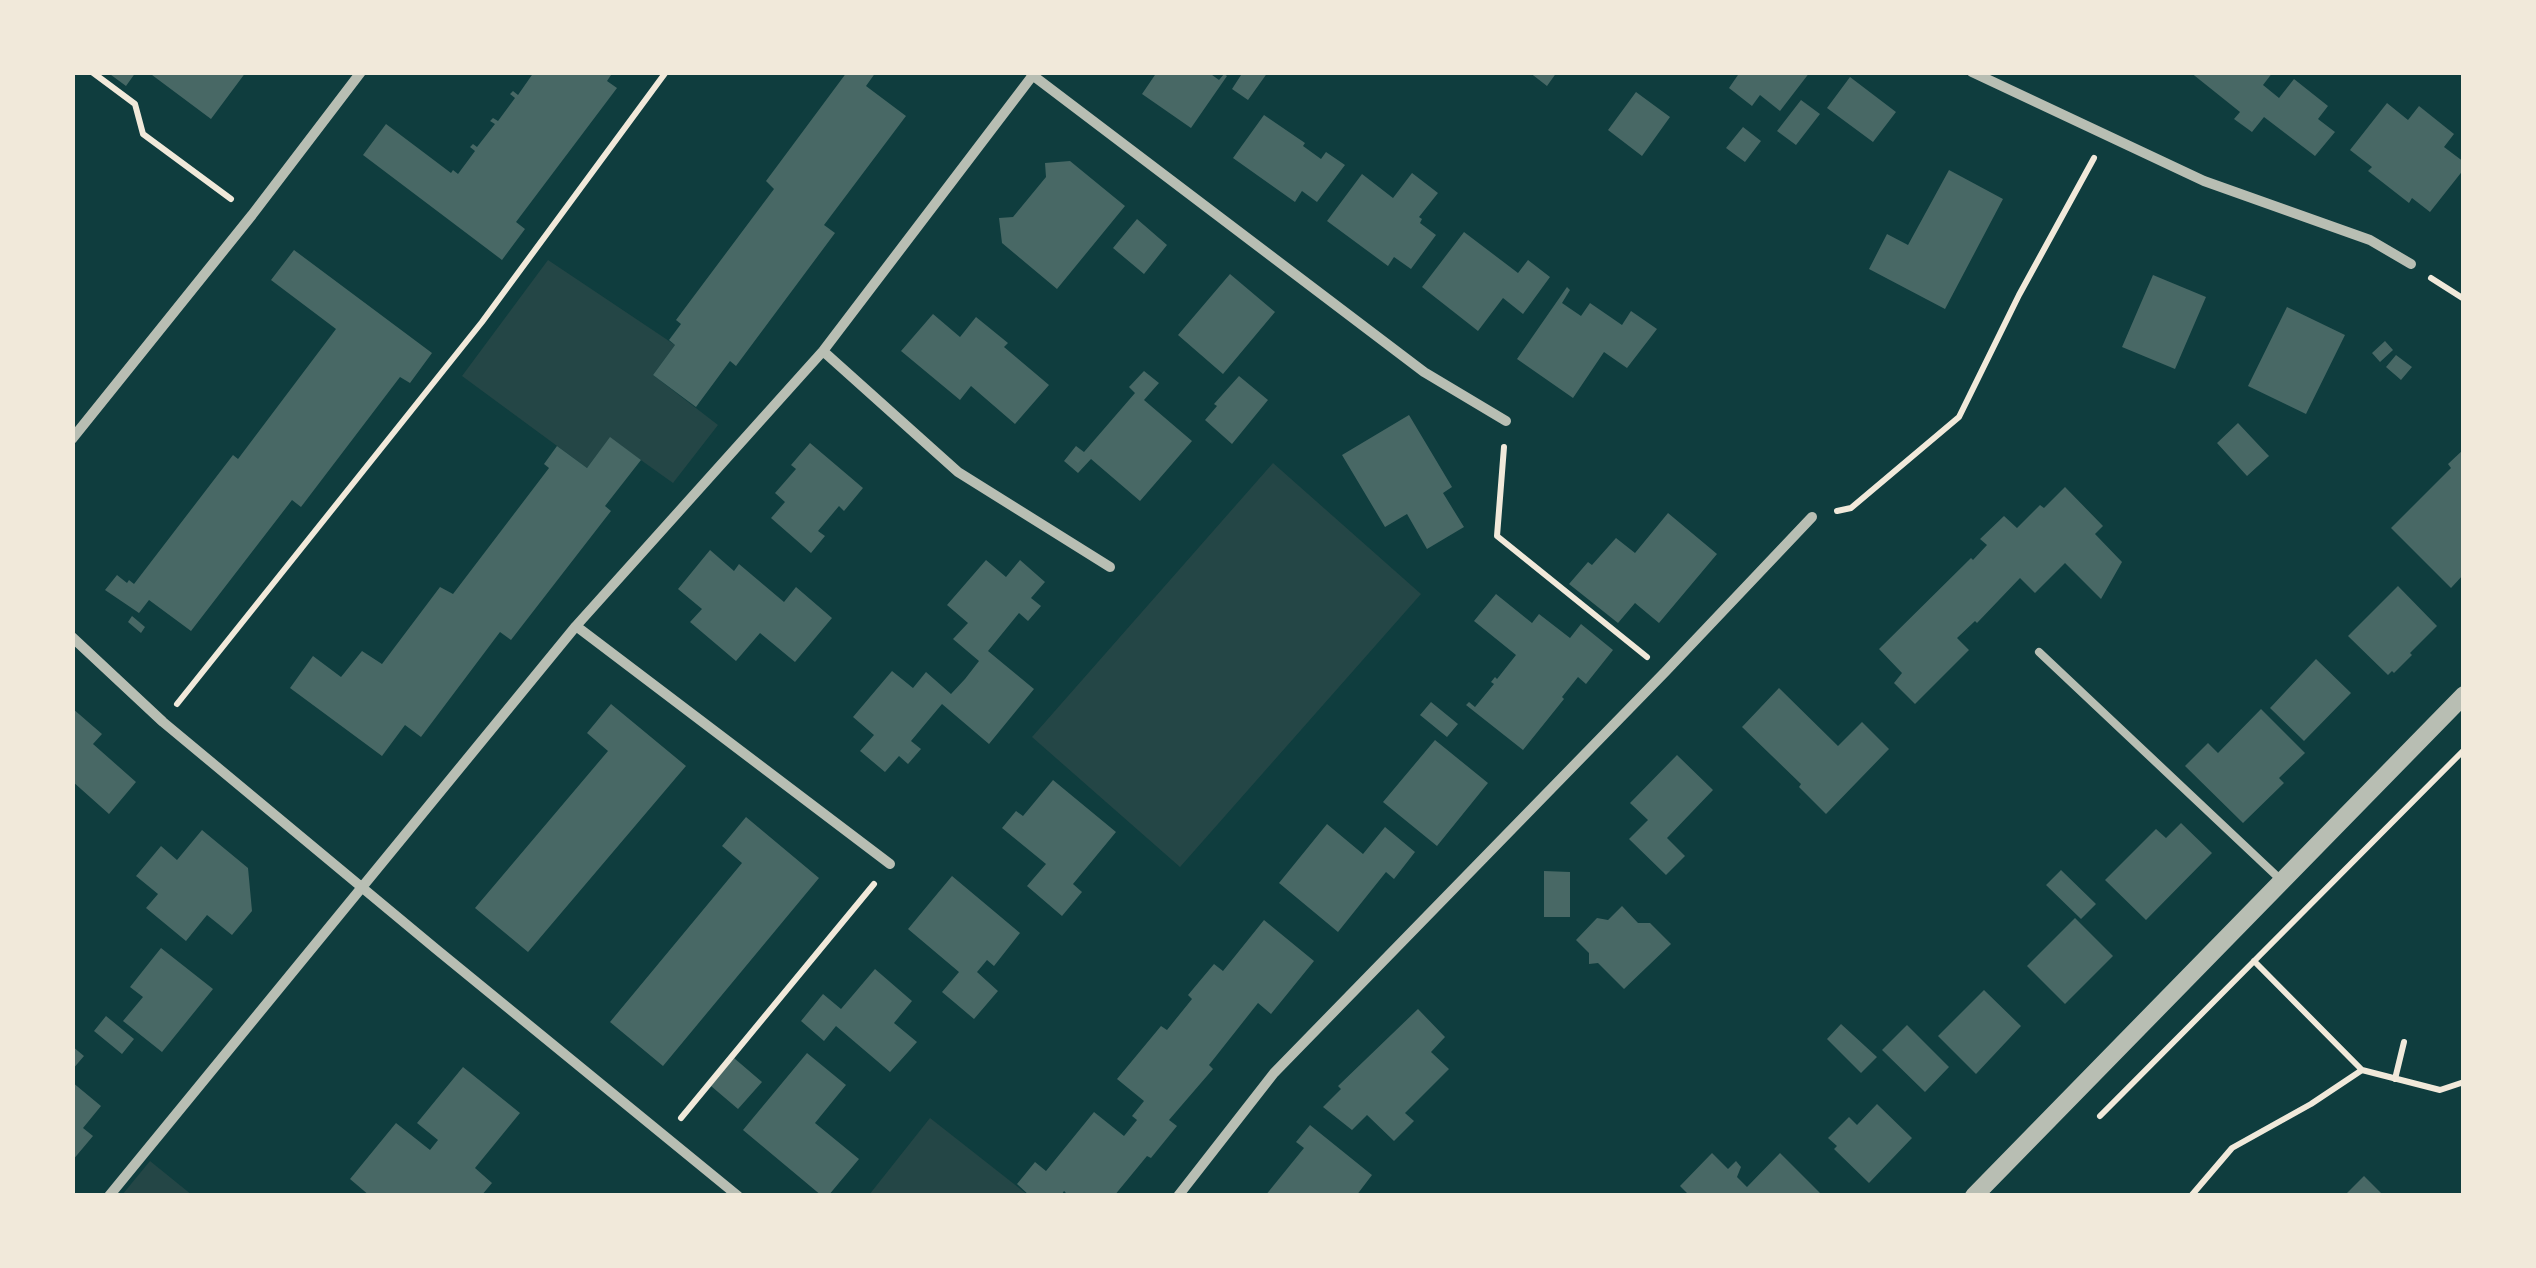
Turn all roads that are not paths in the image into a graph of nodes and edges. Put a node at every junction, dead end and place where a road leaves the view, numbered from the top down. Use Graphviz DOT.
graph roads {
  1 [pos="361,72"];
  2 [pos="1972,72"];
  3 [pos="1031,74"];
  4 [pos="2411,264"];
  5 [pos="823,351"];
  6 [pos="1506,421"];
  7 [pos="72,439"];
  8 [pos="1812,516"];
  9 [pos="1110,567"];
  10 [pos="576,626"];
  11 [pos="72,636"];
  12 [pos="2039,652"];
  13 [pos="2461,702"];
  14 [pos="890,864"];
  15 [pos="2282,881"];
  16 [pos="362,888"];
  17 [pos="109,1196"];
  18 [pos="738,1196"];
  19 [pos="1178,1196"];
  20 [pos="1974,1196"];
  1 -- 7 [label="street"];
  2 -- 4 [label="street"];
  3 -- 5 [label="street"];
  3 -- 6 [label="street"];
  5 -- 9 [label="street"];
  5 -- 10 [label="street"];
  8 -- 19 [label="street"];
  10 -- 14 [label="street"];
  10 -- 16 [label="street"];
  11 -- 16 [label="street"];
  12 -- 15 [label="lane"];
  13 -- 15 [label="street"];
  15 -- 20 [label="street"];
  16 -- 17 [label="street"];
  16 -- 18 [label="street"];
}
